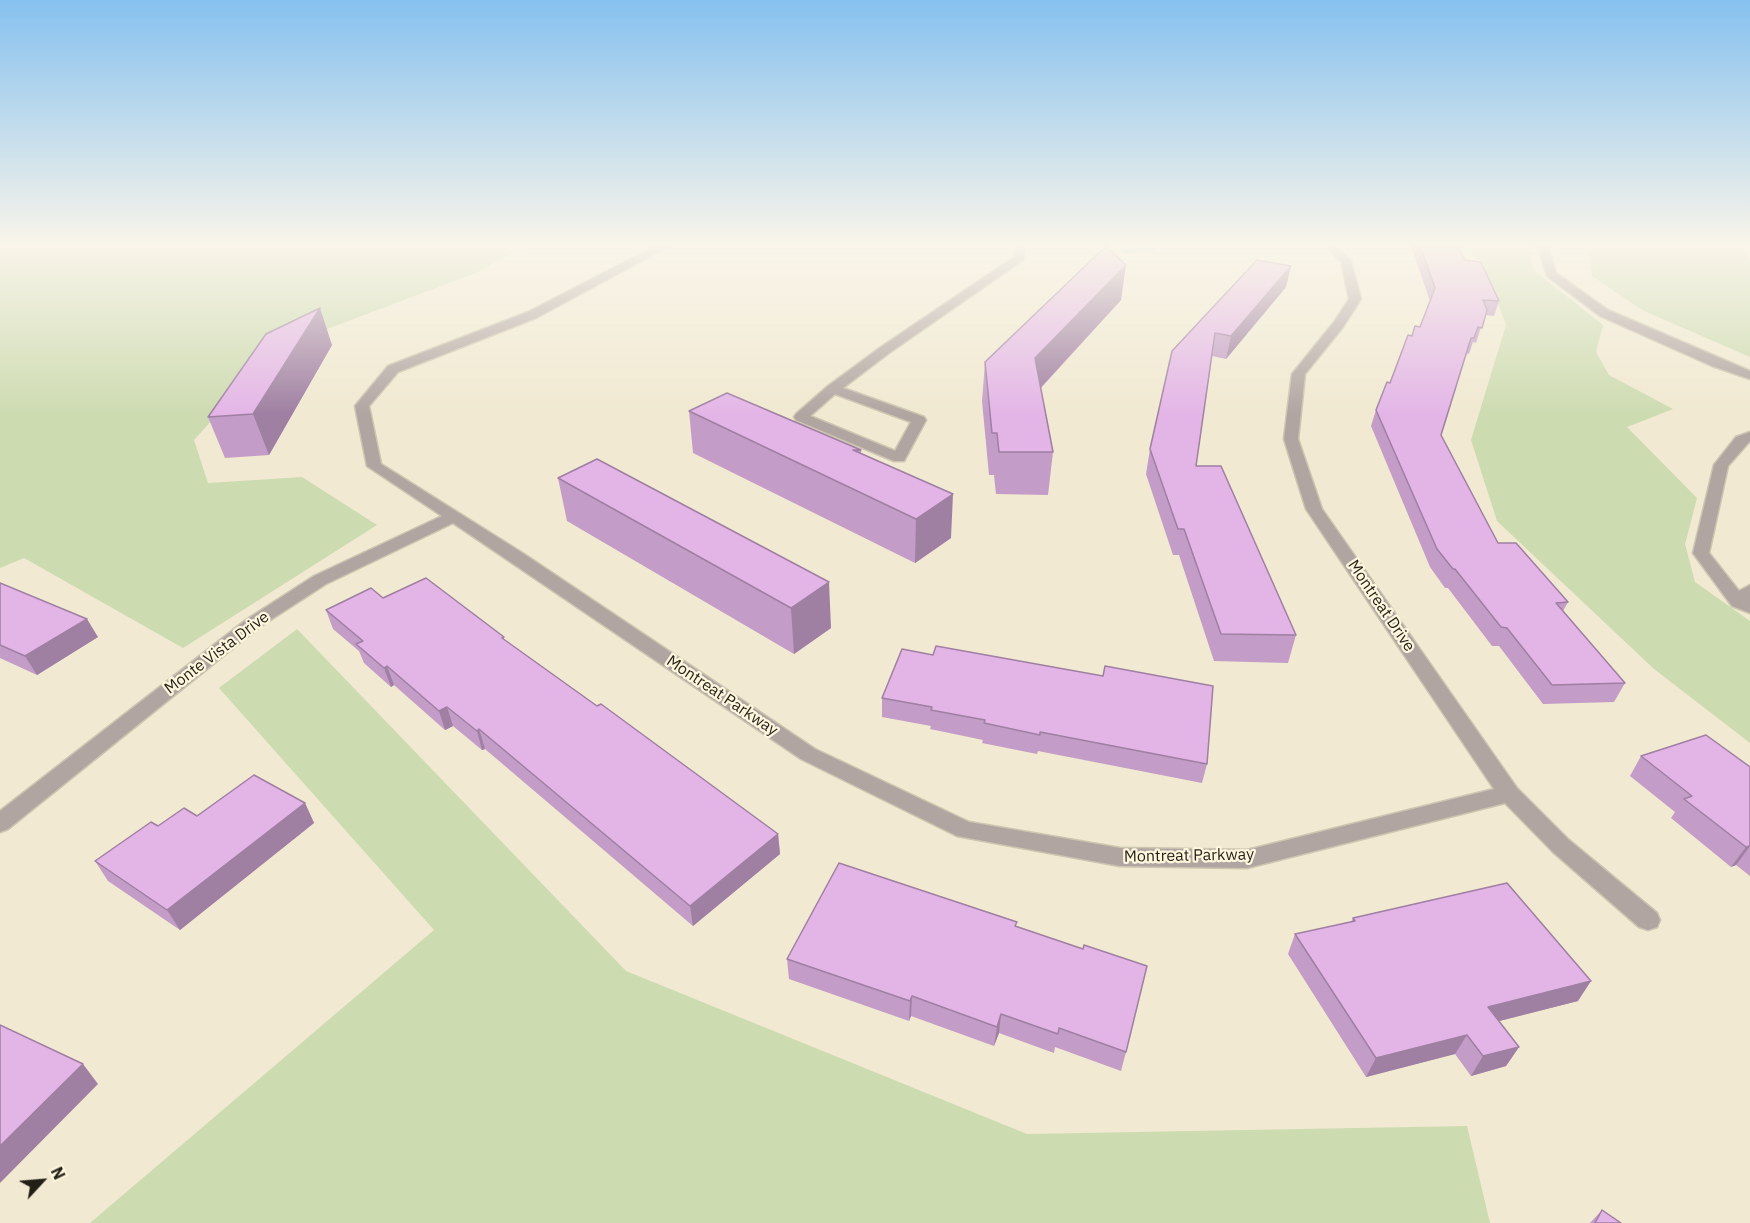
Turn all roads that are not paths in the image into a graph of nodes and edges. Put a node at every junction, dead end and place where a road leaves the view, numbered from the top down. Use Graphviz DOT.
graph roads {
  1 [pos="561,300"];
  2 [pos="958,300"];
  3 [pos="1354,300"];
  4 [pos="1586,300"];
  5 [pos="1750,375"];
  6 [pos="833,389"];
  7 [pos="1750,436"];
  8 [pos="454,517"];
  9 [pos="1746,600"];
  10 [pos="1509,794"];
  11 [pos="0,823"];
  12 [pos="1648,920"];
  1 -- 8 [label="street, Montreat Parkway"];
  2 -- 6 [label="street"];
  3 -- 10 [label="street, Montreat Drive"];
  4 -- 5 [label="street"];
  6 -- 6 [label="street"];
  7 -- 9 [label="street"];
  8 -- 10 [label="street, Montreat Parkway"];
  8 -- 11 [label="street, Monte Vista Drive"];
  10 -- 12 [label="street, Montreat Drive"];
}
